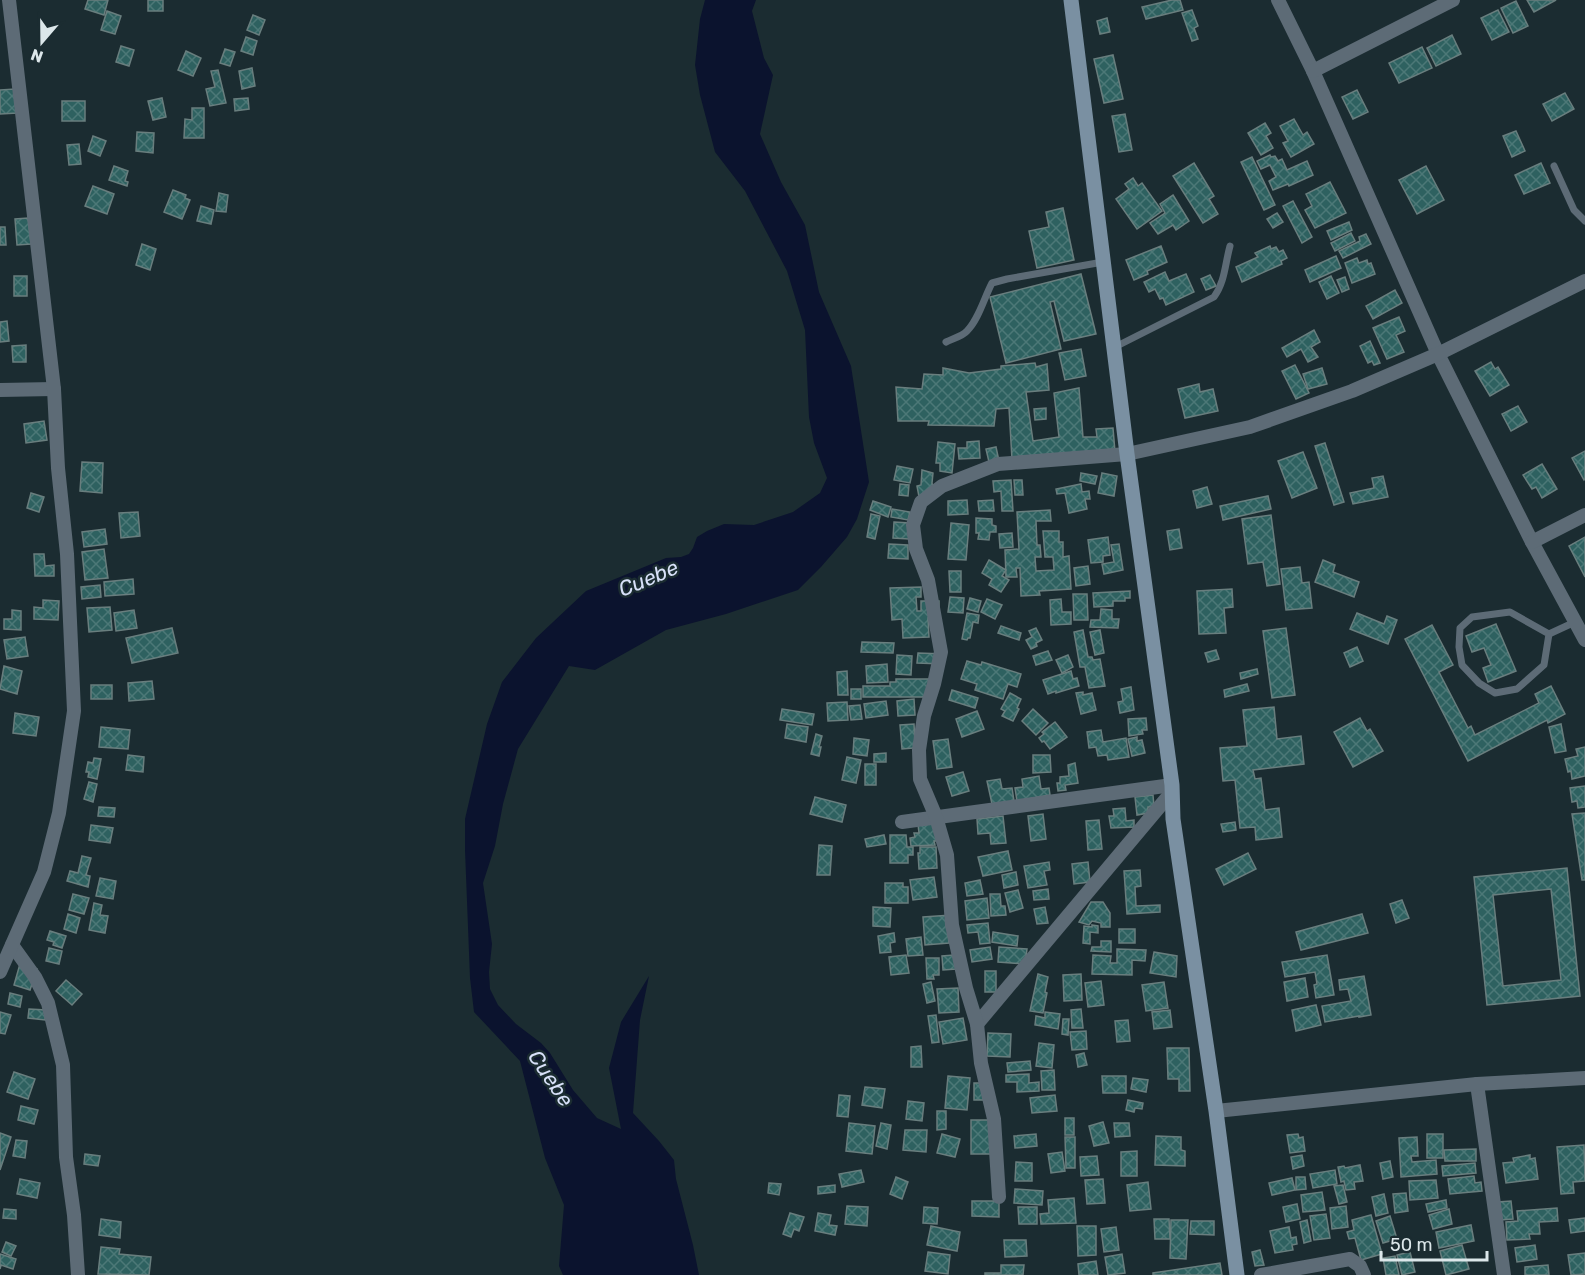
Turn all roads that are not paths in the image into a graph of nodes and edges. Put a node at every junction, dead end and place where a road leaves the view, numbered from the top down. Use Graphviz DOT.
graph roads {
  1 [pos="9,0"];
  2 [pos="1071,0"];
  3 [pos="1278,0"];
  4 [pos="1453,0"];
  5 [pos="7,34"];
  6 [pos="1313,71"];
  7 [pos="1554,166"];
  8 [pos="1585,221"];
  9 [pos="1230,246"];
  10 [pos="1103,262"];
  11 [pos="1585,281"];
  12 [pos="946,342"];
  13 [pos="1114,347"];
  14 [pos="1438,354"];
  15 [pos="54,389"];
  16 [pos="0,390"];
  17 [pos="1127,454"];
  18 [pos="1585,515"];
  19 [pos="1532,542"];
  20 [pos="1575,622"];
  21 [pos="1549,634"];
  22 [pos="1585,640"];
  23 [pos="1172,789"];
  24 [pos="936,817"];
  25 [pos="902,822"];
  26 [pos="12,945"];
  27 [pos="0,972"];
  28 [pos="977,1024"];
  29 [pos="1585,1078"];
  30 [pos="1477,1084"];
  31 [pos="1216,1111"];
  32 [pos="999,1197"];
  33 [pos="78,1275"];
  34 [pos="1237,1275"];
  35 [pos="1260,1275"];
  36 [pos="1364,1275"];
  37 [pos="1504,1275"];
  1 -- 5 [label="street"];
  2 -- 10 [label="main road"];
  3 -- 6 [label="street"];
  4 -- 6 [label="street"];
  5 -- 15 [label="street"];
  6 -- 14 [label="street"];
  7 -- 8 [label="lane"];
  9 -- 13 [label="lane"];
  10 -- 12 [label="lane"];
  10 -- 13 [label="main road"];
  11 -- 14 [label="street"];
  13 -- 17 [label="main road"];
  14 -- 17 [label="street"];
  14 -- 19 [label="street"];
  15 -- 16 [label="street"];
  15 -- 26 [label="street"];
  17 -- 23 [label="main road"];
  17 -- 24 [label="street"];
  18 -- 19 [label="street"];
  19 -- 20 [label="street"];
  20 -- 21 [label="lane"];
  20 -- 22 [label="street"];
  21 -- 21 [label="lane"];
  23 -- 24 [label="street"];
  23 -- 28 [label="street"];
  23 -- 31 [label="main road"];
  24 -- 25 [label="street"];
  24 -- 28 [label="street"];
  26 -- 27 [label="street"];
  26 -- 33 [label="street"];
  28 -- 32 [label="street"];
  29 -- 30 [label="street"];
  30 -- 31 [label="street"];
  30 -- 37 [label="street"];
  31 -- 34 [label="main road"];
  35 -- 36 [label="street"];
}
